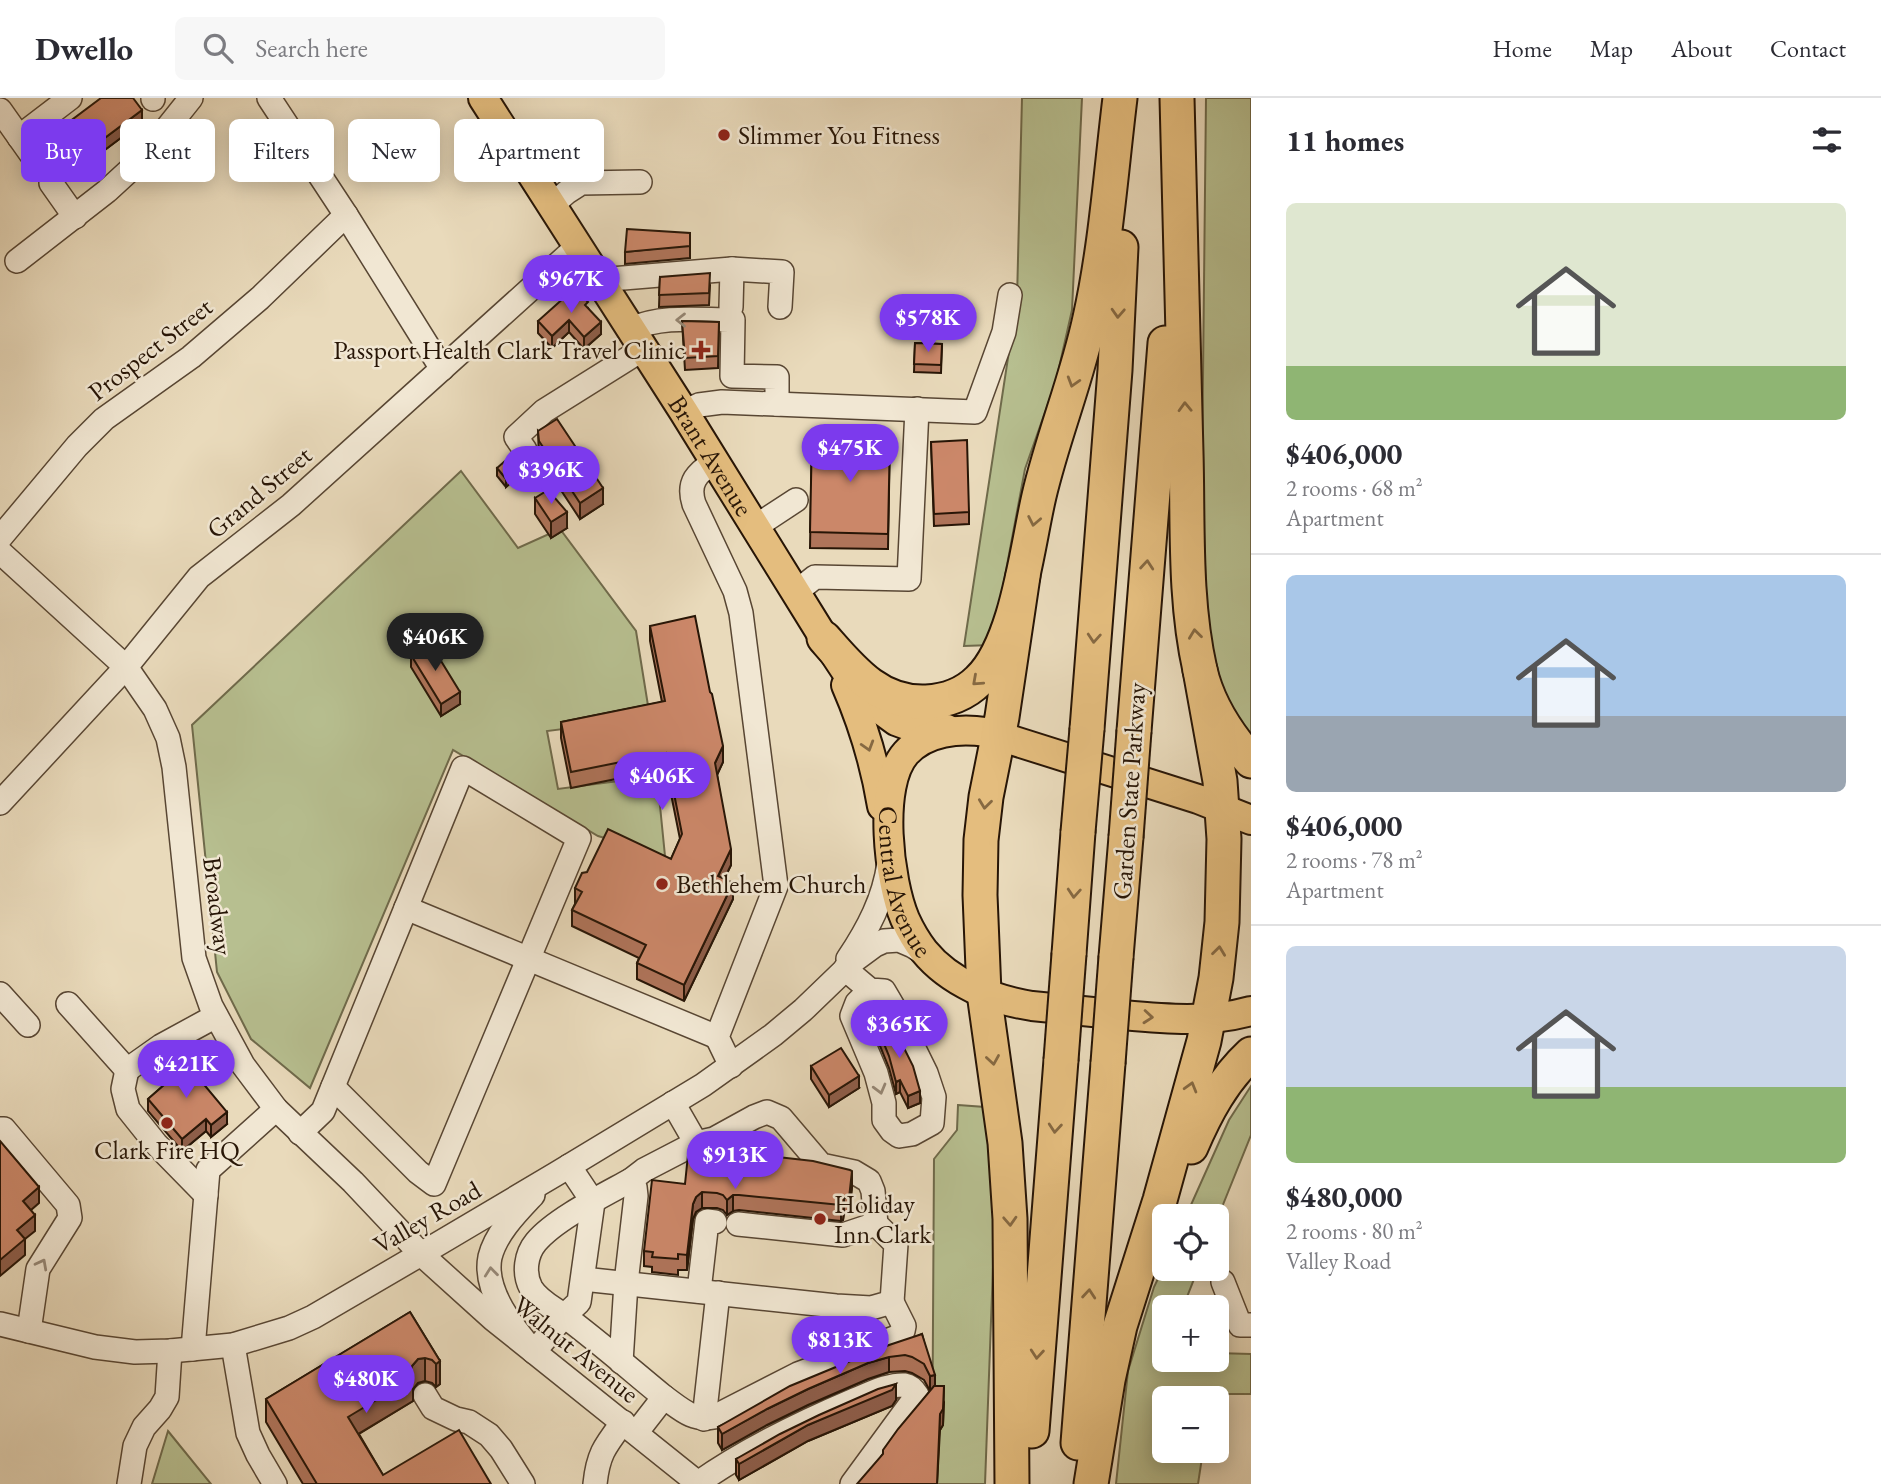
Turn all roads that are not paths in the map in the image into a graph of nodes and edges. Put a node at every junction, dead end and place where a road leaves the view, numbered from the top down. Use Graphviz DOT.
graph roads {
  1 [pos="70,98"];
  2 [pos="191,98"];
  3 [pos="268,98"];
  4 [pos="483,98"];
  5 [pos="1120,98"];
  6 [pos="1126,98"];
  7 [pos="1176,98"];
  8 [pos="1,113"];
  9 [pos="19,137"];
  10 [pos="640,182"];
  11 [pos="552,205"];
  12 [pos="346,215"];
  13 [pos="75,217"];
  14 [pos="578,246"];
  15 [pos="18,261"];
  16 [pos="732,269"];
  17 [pos="599,280"];
  18 [pos="1010,295"];
  19 [pos="780,307"];
  20 [pos="732,314"];
  21 [pos="637,339"];
  22 [pos="442,369"];
  23 [pos="777,404"];
  24 [pos="917,410"];
  25 [pos="684,412"];
  26 [pos="525,450"];
  27 [pos="715,461"];
  28 [pos="796,500"];
  29 [pos="755,527"];
  30 [pos="0,538"];
  31 [pos="0,552"];
  32 [pos="1023,576"];
  33 [pos="796,592"];
  34 [pos="824,638"];
  35 [pos="126,667"];
  36 [pos="1200,670"];
  37 [pos="960,730"];
  38 [pos="998,737"];
  39 [pos="1251,761"];
  40 [pos="0,803"];
  41 [pos="1237,814"];
  42 [pos="889,847"];
  43 [pos="407,908"];
  44 [pos="528,959"];
  45 [pos="932,960"];
  46 [pos="838,975"];
  47 [pos="984,993"];
  48 [pos="0,994"];
  49 [pos="870,995"];
  50 [pos="68,1004"];
  51 [pos="1251,1011"];
  52 [pos="216,1016"];
  53 [pos="1209,1019"];
  54 [pos="28,1025"];
  55 [pos="717,1037"];
  56 [pos="1251,1054"];
  57 [pos="732,1066"];
  58 [pos="127,1070"];
  59 [pos="332,1087"];
  60 [pos="673,1103"];
  61 [pos="276,1109"];
  62 [pos="0,1129"];
  63 [pos="300,1133"];
  64 [pos="696,1143"];
  65 [pos="562,1170"];
  66 [pos="631,1180"];
  67 [pos="206,1195"];
  68 [pos="1160,1200"];
  69 [pos="593,1202"];
  70 [pos="715,1222"];
  71 [pos="738,1224"];
  72 [pos="876,1224"];
  73 [pos="421,1254"];
  74 [pos="583,1279"];
  75 [pos="1223,1282"];
  76 [pos="626,1283"];
  77 [pos="708,1292"];
  78 [pos="892,1302"];
  79 [pos="564,1315"];
  80 [pos="0,1324"];
  81 [pos="1251,1325"];
  82 [pos="29,1331"];
  83 [pos="233,1345"];
  84 [pos="182,1350"];
  85 [pos="534,1352"];
  86 [pos="621,1362"];
  87 [pos="425,1395"];
  88 [pos="664,1397"];
  89 [pos="704,1419"];
  90 [pos="629,1428"];
  91 [pos="699,1483"];
  92 [pos="129,1484"];
  93 [pos="275,1484"];
  94 [pos="523,1484"];
  95 [pos="595,1484"];
  96 [pos="852,1484"];
  97 [pos="1012,1484"];
  98 [pos="1027,1484"];
  99 [pos="1074,1484"];
  100 [pos="1091,1484"];
  1 -- 9 [label="street"];
  2 -- 13 [label="street"];
  3 -- 12 [label="street"];
  4 -- 11 [label="main road, Brant Avenue"];
  5 -- 32 [label="highway, one-way"];
  6 -- 98 [label="highway, Garden State Parkway, one-way, bridge"];
  36 -- 7 [label="highway, one-way"];
  99 -- 7 [label="highway, Garden State Parkway, one-way, bridge"];
  8 -- 9 [label="street"];
  9 -- 13 [label="street"];
  10 -- 11 [label="street"];
  11 -- 14 [label="main road, Brant Avenue"];
  12 -- 22 [label="street"];
  12 -- 30 [label="street, Prospect Street"];
  13 -- 15 [label="street"];
  14 -- 17 [label="main road, Brant Avenue"];
  14 -- 22 [label="street, Grand Street"];
  16 -- 17 [label="street"];
  16 -- 19 [label="street"];
  16 -- 20 [label="street"];
  17 -- 21 [label="main road, Brant Avenue"];
  18 -- 24 [label="street"];
  20 -- 21 [label="street, one-way"];
  20 -- 23 [label="street"];
  21 -- 25 [label="main road, Brant Avenue"];
  21 -- 26 [label="street"];
  22 -- 35 [label="street, Grand Street"];
  23 -- 24 [label="street"];
  23 -- 25 [label="street"];
  24 -- 33 [label="street"];
  25 -- 27 [label="main road, Brant Avenue"];
  27 -- 29 [label="main road, Brant Avenue"];
  27 -- 55 [label="street"];
  28 -- 29 [label="street"];
  29 -- 33 [label="main road, Brant Avenue"];
  31 -- 35 [label="street, Broadway"];
  32 -- 34 [label="highway, one-way"];
  32 -- 38 [label="highway"];
  33 -- 34 [label="main road, Brant Avenue"];
  34 -- 37 [label="main road, Brant Avenue"];
  34 -- 42 [label="main road, Brant Avenue, one-way"];
  35 -- 40 [label="street, Grand Street"];
  35 -- 52 [label="street, Broadway"];
  36 -- 39 [label="highway"];
  36 -- 41 [label="highway"];
  37 -- 38 [label="main road, Central Avenue"];
  37 -- 42 [label="main road, Central Avenue"];
  38 -- 41 [label="main road, Central Avenue"];
  38 -- 47 [label="highway, one-way"];
  53 -- 41 [label="highway, one-way"];
  42 -- 45 [label="main road, Central Avenue"];
  42 -- 46 [label="street, Valley Road"];
  43 -- 44 [label="street"];
  43 -- 44 [label="street"];
  43 -- 59 [label="street"];
  44 -- 55 [label="street"];
  44 -- 59 [label="street"];
  45 -- 46 [label="street, Valley Road"];
  45 -- 47 [label="main road, Central Avenue"];
  46 -- 49 [label="street"];
  46 -- 57 [label="street, Valley Road"];
  47 -- 53 [label="main road, Central Avenue, one-way"];
  47 -- 97 [label="highway, one-way"];
  48 -- 54 [label="street"];
  49 -- 49 [label="street, one-way"];
  50 -- 58 [label="street"];
  51 -- 53 [label="main road, Central Avenue"];
  52 -- 58 [label="street"];
  52 -- 61 [label="street, Broadway"];
  68 -- 53 [label="highway, one-way"];
  55 -- 57 [label="street"];
  56 -- 68 [label="highway"];
  57 -- 60 [label="street, Valley Road"];
  58 -- 67 [label="street"];
  59 -- 63 [label="street"];
  60 -- 64 [label="street"];
  60 -- 65 [label="street, Valley Road"];
  61 -- 63 [label="street, Broadway"];
  61 -- 67 [label="street"];
  82 -- 62 [label="street, one-way"];
  63 -- 73 [label="street, Broadway"];
  64 -- 66 [label="street"];
  64 -- 72 [label="street"];
  65 -- 69 [label="street"];
  65 -- 73 [label="street, Valley Road"];
  85 -- 65 [label="street, one-way"];
  66 -- 69 [label="street"];
  66 -- 76 [label="street"];
  67 -- 84 [label="street"];
  68 -- 100 [label="highway"];
  69 -- 74 [label="street"];
  69 -- 79 [label="street"];
  70 -- 77 [label="street"];
  71 -- 72 [label="street"];
  72 -- 78 [label="street"];
  73 -- 83 [label="street, Valley Road"];
  73 -- 85 [label="street, Walnut Avenue"];
  74 -- 76 [label="street"];
  74 -- 79 [label="street"];
  75 -- 81 [label="street"];
  76 -- 77 [label="street"];
  76 -- 86 [label="street"];
  77 -- 78 [label="street"];
  77 -- 89 [label="street"];
  78 -- 89 [label="street"];
  79 -- 85 [label="street"];
  79 -- 86 [label="street"];
  80 -- 82 [label="street, Valley Road"];
  82 -- 84 [label="street, Valley Road"];
  83 -- 84 [label="street, Valley Road"];
  83 -- 93 [label="street"];
  84 -- 92 [label="street"];
  85 -- 90 [label="street, Walnut Avenue"];
  86 -- 88 [label="street"];
  87 -- 94 [label="street"];
  88 -- 89 [label="street"];
  88 -- 90 [label="street"];
  90 -- 91 [label="street, Walnut Avenue"];
  90 -- 95 [label="street"];
  91 -- 96 [label="street"];
}
